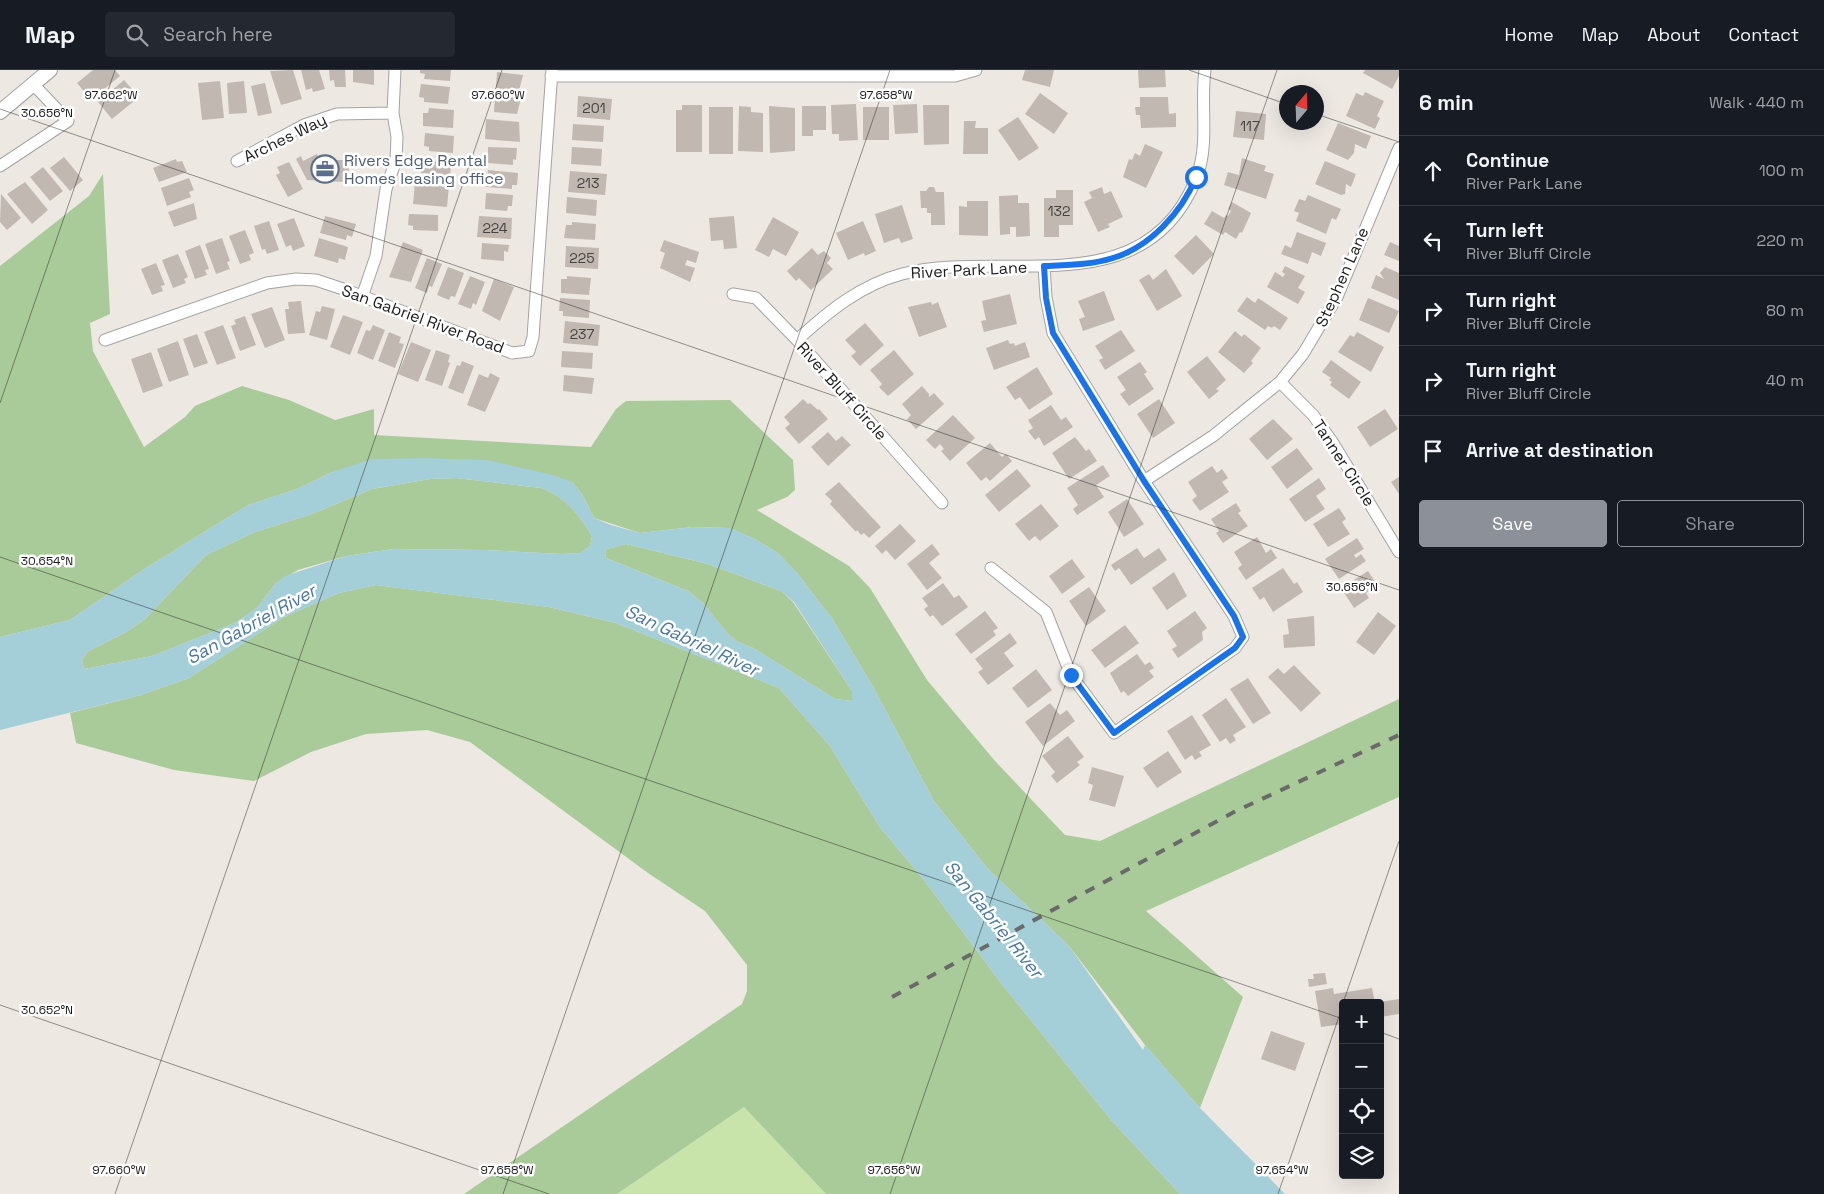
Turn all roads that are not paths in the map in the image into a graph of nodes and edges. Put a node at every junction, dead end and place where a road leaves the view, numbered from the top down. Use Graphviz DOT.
graph roads {
  1 [pos="50,70"];
  2 [pos="396,70"];
  3 [pos="976,70"];
  4 [pos="1206,70"];
  5 [pos="552,73"];
  6 [pos="726,74"];
  7 [pos="33,84"];
  8 [pos="0,112"];
  9 [pos="393,113"];
  10 [pos="1399,148"];
  11 [pos="237,161"];
  12 [pos="0,166"];
  13 [pos="1044,266"];
  14 [pos="733,294"];
  15 [pos="362,297"];
  16 [pos="105,340"];
  17 [pos="796,340"];
  18 [pos="1280,382"];
  19 [pos="1144,481"];
  20 [pos="942,503"];
  21 [pos="1399,552"];
  22 [pos="991,568"];
  1 -- 7 [label="street"];
  2 -- 9 [label="street"];
  3 -- 6 [label="street"];
  4 -- 13 [label="street, River Park Lane"];
  5 -- 6 [label="street"];
  5 -- 15 [label="street, San Gabriel River Road"];
  7 -- 8 [label="street"];
  7 -- 12 [label="street"];
  9 -- 11 [label="street, Arches Way"];
  9 -- 15 [label="street"];
  10 -- 18 [label="street, Stephen Lane"];
  13 -- 17 [label="street, River Park Lane"];
  13 -- 19 [label="street"];
  14 -- 17 [label="street, River Bluff Circle"];
  15 -- 16 [label="street, San Gabriel River Road"];
  17 -- 20 [label="street, River Bluff Circle"];
  18 -- 19 [label="street, Stephen Lane"];
  18 -- 21 [label="street, Tanner Circle"];
  19 -- 22 [label="street"];
}
